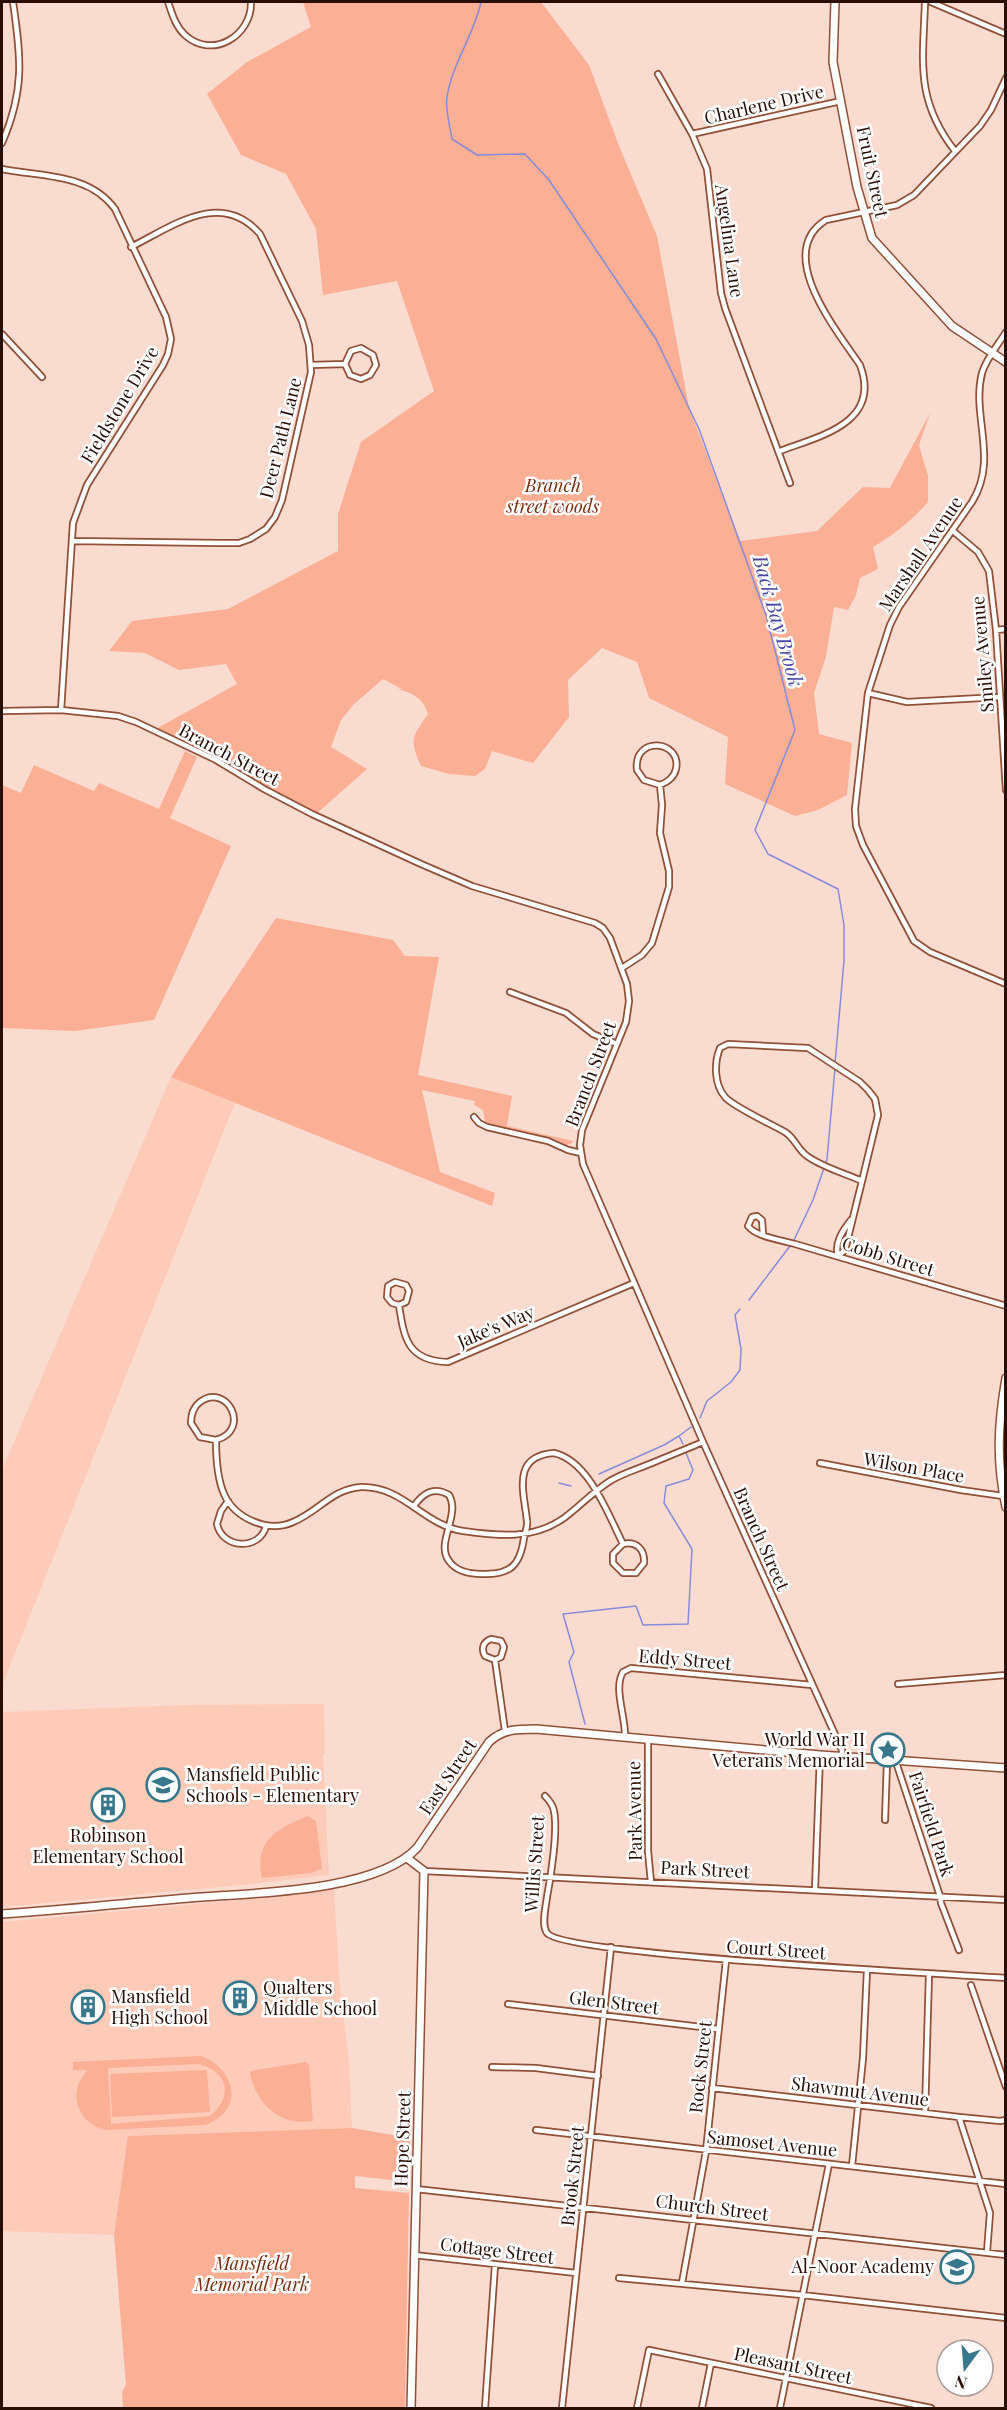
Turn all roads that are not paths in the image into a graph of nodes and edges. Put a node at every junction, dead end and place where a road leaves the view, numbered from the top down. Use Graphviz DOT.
graph roads {
  1 [pos="13,2"];
  2 [pos="168,2"];
  3 [pos="251,2"];
  4 [pos="835,2"];
  5 [pos="925,2"];
  6 [pos="931,2"];
  7 [pos="1005,34"];
  8 [pos="658,74"];
  9 [pos="1005,78"];
  10 [pos="841,101"];
  11 [pos="692,134"];
  12 [pos="2,143"];
  13 [pos="955,151"];
  14 [pos="2,169"];
  15 [pos="864,211"];
  16 [pos="131,247"];
  17 [pos="1005,332"];
  18 [pos="2,334"];
  19 [pos="992,354"];
  20 [pos="1005,362"];
  21 [pos="345,364"];
  22 [pos="311,365"];
  23 [pos="42,377"];
  24 [pos="780,451"];
  25 [pos="790,483"];
  26 [pos="953,531"];
  27 [pos="72,541"];
  28 [pos="1005,629"];
  29 [pos="996,630"];
  30 [pos="868,693"];
  31 [pos="1000,697"];
  32 [pos="2,711"];
  33 [pos="61,711"];
  34 [pos="660,785"];
  35 [pos="1005,790"];
  36 [pos="622,968"];
  37 [pos="1005,984"];
  38 [pos="510,992"];
  39 [pos="617,1044"];
  40 [pos="474,1117"];
  41 [pos="581,1153"];
  42 [pos="862,1181"];
  43 [pos="851,1220"];
  44 [pos="763,1234"];
  45 [pos="838,1256"];
  46 [pos="634,1283"];
  47 [pos="399,1305"];
  48 [pos="1005,1306"];
  49 [pos="1005,1378"];
  50 [pos="1002,1429"];
  51 [pos="216,1440"];
  52 [pos="703,1442"];
  53 [pos="820,1464"];
  54 [pos="597,1492"];
  55 [pos="1003,1496"];
  56 [pos="228,1502"];
  57 [pos="414,1506"];
  58 [pos="1005,1507"];
  59 [pos="266,1526"];
  60 [pos="449,1528"];
  61 [pos="525,1535"];
  62 [pos="622,1544"];
  63 [pos="495,1660"];
  64 [pos="1005,1675"];
  65 [pos="898,1684"];
  66 [pos="812,1685"];
  67 [pos="505,1731"];
  68 [pos="625,1737"];
  69 [pos="648,1739"];
  70 [pos="820,1755"];
  71 [pos="842,1757"];
  72 [pos="888,1761"];
  73 [pos="896,1761"];
  74 [pos="1005,1768"];
  75 [pos="545,1796"];
  76 [pos="885,1820"];
  77 [pos="407,1858"];
  78 [pos="424,1871"];
  79 [pos="550,1877"];
  80 [pos="651,1882"];
  81 [pos="815,1890"];
  82 [pos="940,1896"];
  83 [pos="1005,1900"];
  84 [pos="2,1914"];
  85 [pos="548,1935"];
  86 [pos="611,1947"];
  87 [pos="959,1950"];
  88 [pos="726,1960"];
  89 [pos="867,1970"];
  90 [pos="929,1974"];
  91 [pos="1005,1978"];
  92 [pos="971,1985"];
  93 [pos="508,2004"];
  94 [pos="604,2014"];
  95 [pos="718,2029"];
  96 [pos="492,2067"];
  97 [pos="598,2076"];
  98 [pos="1005,2087"];
  99 [pos="712,2088"];
  100 [pos="858,2105"];
  101 [pos="925,2113"];
  102 [pos="959,2117"];
  103 [pos="1005,2120"];
  104 [pos="536,2130"];
  105 [pos="591,2138"];
  106 [pos="706,2151"];
  107 [pos="829,2164"];
  108 [pos="852,2166"];
  109 [pos="981,2181"];
  110 [pos="1005,2184"];
  111 [pos="416,2189"];
  112 [pos="584,2207"];
  113 [pos="694,2220"];
  114 [pos="815,2234"];
  115 [pos="987,2252"];
  116 [pos="1005,2254"];
  117 [pos="414,2255"];
  118 [pos="495,2265"];
  119 [pos="576,2273"];
  120 [pos="619,2278"];
  121 [pos="682,2283"];
  122 [pos="802,2295"];
  123 [pos="1005,2318"];
  124 [pos="711,2363"];
  125 [pos="786,2378"];
  126 [pos="411,2409"];
  127 [pos="485,2409"];
  128 [pos="562,2409"];
  129 [pos="637,2409"];
  130 [pos="702,2409"];
  131 [pos="780,2409"];
  132 [pos="931,2409"];
  1 -- 12 [label="street"];
  2 -- 3 [label="street"];
  4 -- 10 [label="main road, Fruit Street"];
  5 -- 13 [label="street"];
  6 -- 7 [label="street"];
  8 -- 11 [label="street, Angelina Lane"];
  9 -- 13 [label="street"];
  10 -- 11 [label="street, Charlene Drive"];
  10 -- 15 [label="main road, Fruit Street"];
  11 -- 24 [label="street, Angelina Lane"];
  13 -- 15 [label="street"];
  14 -- 16 [label="street, Fieldstone Drive"];
  15 -- 19 [label="main road, Fruit Street"];
  15 -- 24 [label="street"];
  16 -- 22 [label="street, Deer Path Lane"];
  16 -- 27 [label="street, Fieldstone Drive"];
  17 -- 19 [label="street, Marshall Avenue"];
  18 -- 23 [label="street"];
  19 -- 20 [label="main road, Fruit Street"];
  19 -- 26 [label="street, Marshall Avenue"];
  21 -- 21 [label="street"];
  21 -- 22 [label="street"];
  22 -- 27 [label="street, Deer Path Lane"];
  24 -- 25 [label="street, Angelina Lane"];
  26 -- 29 [label="street, Smiley Avenue"];
  26 -- 30 [label="street, Marshall Avenue"];
  27 -- 33 [label="street, Fieldstone Drive"];
  28 -- 29 [label="street"];
  29 -- 31 [label="street, Smiley Avenue"];
  30 -- 31 [label="street"];
  30 -- 37 [label="street, Marshall Avenue"];
  31 -- 35 [label="street, Smiley Avenue"];
  32 -- 33 [label="street, Branch Street"];
  33 -- 36 [label="street, Branch Street"];
  34 -- 34 [label="street"];
  34 -- 36 [label="street"];
  36 -- 39 [label="street, Branch Street"];
  38 -- 39 [label="street"];
  39 -- 41 [label="street, Branch Street"];
  40 -- 41 [label="street"];
  41 -- 46 [label="street, Branch Street"];
  42 -- 42 [label="street"];
  42 -- 43 [label="street"];
  43 -- 45 [label="street"];
  43 -- 45 [label="street"];
  44 -- 45 [label="street, Cobb Street"];
  45 -- 48 [label="street, Cobb Street"];
  46 -- 47 [label="street, Jake's Way"];
  46 -- 52 [label="street, Branch Street"];
  47 -- 47 [label="street, Jake's Way"];
  49 -- 50 [label="main road"];
  50 -- 55 [label="main road"];
  51 -- 51 [label="street"];
  51 -- 56 [label="street"];
  52 -- 54 [label="street"];
  52 -- 66 [label="street, Branch Street"];
  53 -- 55 [label="street, Wilson Place"];
  54 -- 61 [label="street"];
  54 -- 61 [label="street"];
  54 -- 62 [label="street"];
  55 -- 58 [label="main road"];
  56 -- 59 [label="street"];
  56 -- 59 [label="street"];
  57 -- 59 [label="street"];
  57 -- 60 [label="street"];
  57 -- 60 [label="street"];
  60 -- 61 [label="street"];
  60 -- 61 [label="street"];
  62 -- 62 [label="street"];
  63 -- 63 [label="street"];
  63 -- 67 [label="street"];
  64 -- 65 [label="street"];
  66 -- 68 [label="street, Eddy Street"];
  66 -- 71 [label="street, Branch Street"];
  67 -- 68 [label="main road"];
  67 -- 77 [label="main road, East Street"];
  68 -- 69 [label="main road"];
  69 -- 70 [label="main road"];
  69 -- 80 [label="street, Park Avenue"];
  70 -- 71 [label="main road"];
  70 -- 81 [label="street"];
  71 -- 72 [label="main road"];
  72 -- 73 [label="main road"];
  72 -- 76 [label="street"];
  73 -- 74 [label="main road"];
  73 -- 82 [label="street, Fairfield Park"];
  75 -- 79 [label="street, Willis Street"];
  77 -- 78 [label="main road"];
  77 -- 84 [label="main road, East Street"];
  78 -- 79 [label="street, Park Street"];
  78 -- 111 [label="main road, Hope Street"];
  79 -- 80 [label="street, Park Street"];
  79 -- 85 [label="street, Willis Street"];
  80 -- 81 [label="street, Park Street"];
  81 -- 82 [label="street, Park Street"];
  82 -- 83 [label="street, Park Street"];
  82 -- 87 [label="street, Fairfield Park"];
  85 -- 86 [label="street, Court Street"];
  86 -- 88 [label="street, Court Street"];
  86 -- 94 [label="street, Brook Street"];
  88 -- 89 [label="street, Court Street"];
  88 -- 95 [label="street, Rock Street"];
  89 -- 90 [label="street, Court Street"];
  89 -- 100 [label="street"];
  90 -- 91 [label="street, Court Street"];
  90 -- 101 [label="street"];
  92 -- 98 [label="street"];
  93 -- 94 [label="street, Glen Street"];
  94 -- 95 [label="street, Glen Street"];
  94 -- 97 [label="street, Brook Street"];
  95 -- 99 [label="street, Rock Street"];
  96 -- 97 [label="street"];
  97 -- 105 [label="street, Brook Street"];
  99 -- 100 [label="street, Shawmut Avenue"];
  99 -- 106 [label="street, Rock Street"];
  100 -- 101 [label="street, Shawmut Avenue"];
  100 -- 108 [label="street"];
  101 -- 102 [label="street, Shawmut Avenue"];
  102 -- 103 [label="street, Shawmut Avenue"];
  102 -- 109 [label="street"];
  104 -- 105 [label="street, Samoset Avenue"];
  105 -- 106 [label="street, Samoset Avenue"];
  105 -- 112 [label="street, Brook Street"];
  106 -- 107 [label="street, Samoset Avenue"];
  106 -- 113 [label="street, Rock Street"];
  107 -- 108 [label="street, Samoset Avenue"];
  107 -- 114 [label="street"];
  108 -- 109 [label="street, Samoset Avenue"];
  109 -- 110 [label="street, Samoset Avenue"];
  109 -- 115 [label="street"];
  111 -- 112 [label="street, Church Street"];
  111 -- 117 [label="main road, Hope Street"];
  112 -- 113 [label="street, Church Street"];
  112 -- 119 [label="street, Brook Street"];
  113 -- 114 [label="street, Church Street"];
  113 -- 121 [label="street, Rock Street"];
  114 -- 115 [label="street, Church Street"];
  114 -- 122 [label="street"];
  115 -- 116 [label="street, Church Street"];
  117 -- 118 [label="street, Cottage Street"];
  117 -- 126 [label="main road, Hope Street"];
  118 -- 119 [label="street, Cottage Street"];
  118 -- 127 [label="street"];
  119 -- 128 [label="street, Brook Street"];
  120 -- 121 [label="street"];
  121 -- 122 [label="street"];
  122 -- 123 [label="street"];
  122 -- 125 [label="street"];
  124 -- 125 [label="street, Pleasant Street"];
  124 -- 129 [label="street, Pleasant Street"];
  124 -- 130 [label="street"];
  125 -- 131 [label="street"];
  125 -- 132 [label="street, Pleasant Street"];
}
